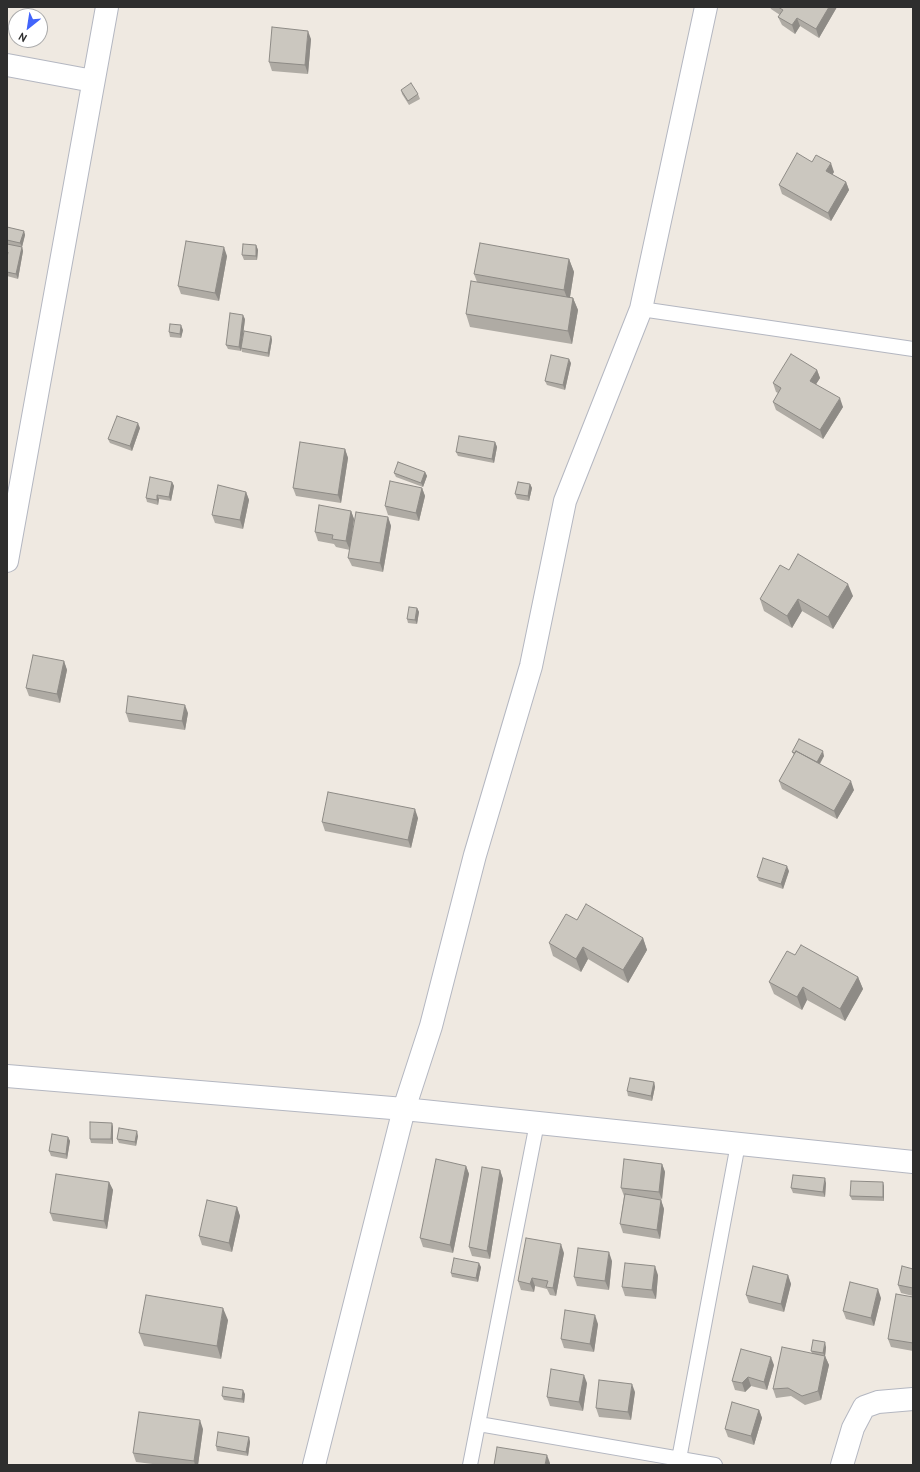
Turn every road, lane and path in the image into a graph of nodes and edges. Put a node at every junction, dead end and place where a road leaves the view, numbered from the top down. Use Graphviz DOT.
graph roads {
  1 [pos="106,7"];
  2 [pos="706,7"];
  3 [pos="7,65"];
  4 [pos="93,81"];
  5 [pos="641,309"];
  6 [pos="913,349"];
  7 [pos="7,560"];
  8 [pos="7,1076"];
  9 [pos="404,1109"];
  10 [pos="537,1123"];
  11 [pos="738,1144"];
  12 [pos="913,1162"];
  13 [pos="913,1399"];
  14 [pos="479,1424"];
  15 [pos="680,1459"];
  16 [pos="314,1465"];
  17 [pos="470,1465"];
  18 [pos="715,1465"];
  19 [pos="842,1465"];
  1 -- 4 [label="street"];
  2 -- 5 [label="street"];
  3 -- 4 [label="street"];
  4 -- 7 [label="street"];
  5 -- 6 [label="lane"];
  5 -- 9 [label="street"];
  8 -- 9 [label="street"];
  9 -- 10 [label="street"];
  9 -- 16 [label="street"];
  10 -- 11 [label="street"];
  10 -- 14 [label="lane"];
  11 -- 12 [label="street"];
  11 -- 15 [label="lane"];
  13 -- 19 [label="street"];
  14 -- 15 [label="lane"];
  14 -- 17 [label="lane"];
  15 -- 18 [label="lane"];
}
